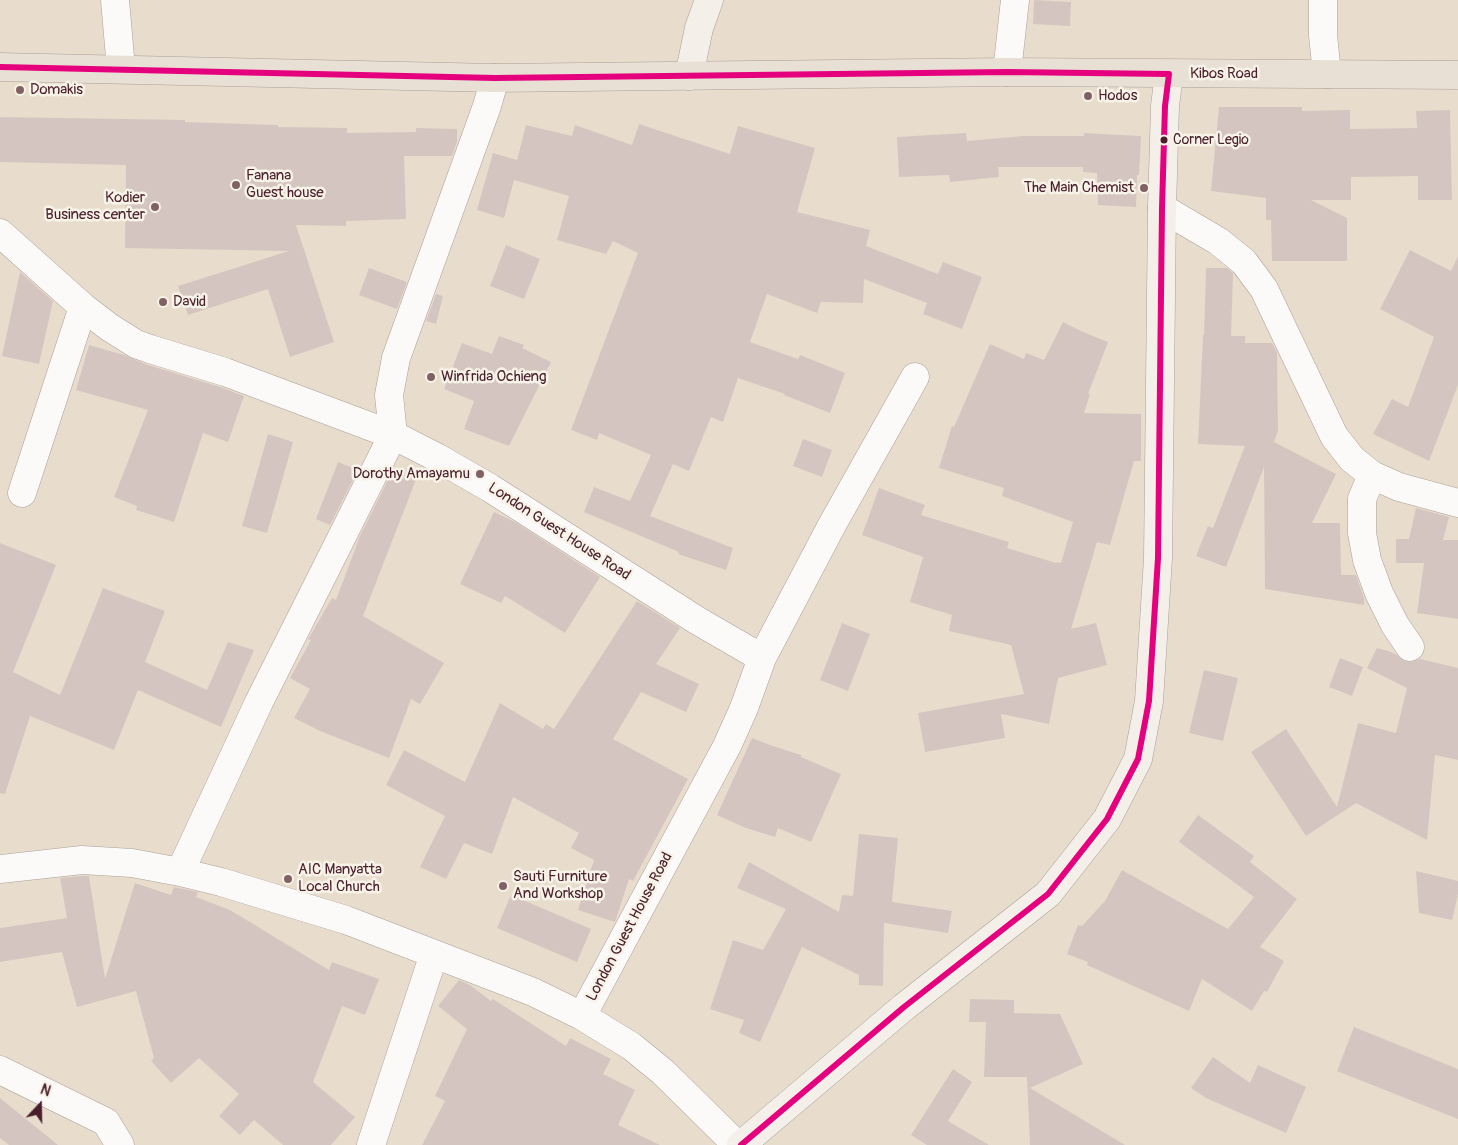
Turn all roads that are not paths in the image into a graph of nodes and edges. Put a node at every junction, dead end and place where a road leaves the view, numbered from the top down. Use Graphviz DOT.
graph roads {
  1 [pos="115,0"];
  2 [pos="710,0"];
  3 [pos="1015,0"];
  4 [pos="1323,0"];
  5 [pos="0,67"];
  6 [pos="121,69"];
  7 [pos="1007,72"];
  8 [pos="1169,74"];
  9 [pos="1327,74"];
  10 [pos="689,76"];
  11 [pos="1458,76"];
  12 [pos="495,78"];
  13 [pos="1162,208"];
  14 [pos="0,233"];
  15 [pos="83,307"];
  16 [pos="915,377"];
  17 [pos="393,435"];
  18 [pos="1372,475"];
  19 [pos="22,493"];
  20 [pos="1458,503"];
  21 [pos="1410,647"];
  22 [pos="762,658"];
  23 [pos="0,869"];
  24 [pos="180,872"];
  25 [pos="434,954"];
  26 [pos="582,1016"];
  27 [pos="0,1070"];
  28 [pos="120,1145"];
  29 [pos="371,1145"];
  30 [pos="737,1145"];
  31 [pos="742,1145"];
  1 -- 6 [label="street"];
  2 -- 10 [label="street"];
  3 -- 7 [label="street"];
  4 -- 9 [label="street"];
  5 -- 6 [label="main road, Kibos Road"];
  6 -- 12 [label="main road, Kibos Road"];
  7 -- 8 [label="main road, Kibos Road"];
  7 -- 10 [label="main road, Kibos Road"];
  8 -- 9 [label="main road, Kibos Road"];
  8 -- 13 [label="street"];
  9 -- 11 [label="main road, Kibos Road"];
  10 -- 12 [label="main road, Kibos Road"];
  12 -- 17 [label="street"];
  13 -- 18 [label="street"];
  13 -- 31 [label="street"];
  14 -- 15 [label="street, London Guest House Road"];
  15 -- 17 [label="street, London Guest House Road"];
  15 -- 19 [label="street"];
  16 -- 22 [label="street"];
  17 -- 22 [label="street, London Guest House Road"];
  17 -- 24 [label="street"];
  18 -- 20 [label="street"];
  18 -- 21 [label="street"];
  22 -- 26 [label="street, London Guest House Road"];
  23 -- 24 [label="street"];
  24 -- 25 [label="street"];
  25 -- 26 [label="street"];
  25 -- 29 [label="street"];
  26 -- 30 [label="street"];
  27 -- 28 [label="street"];
}
